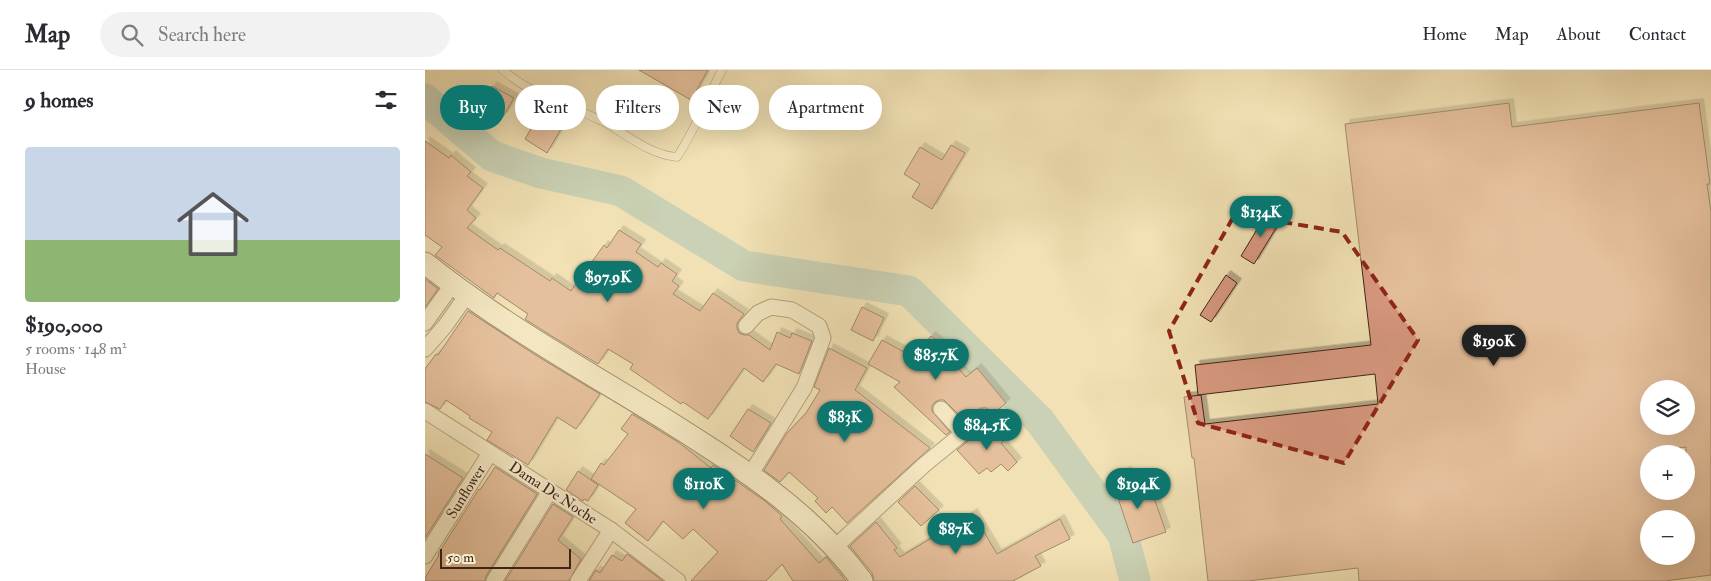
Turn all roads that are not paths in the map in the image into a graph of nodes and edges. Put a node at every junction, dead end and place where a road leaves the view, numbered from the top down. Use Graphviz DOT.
graph roads {
  1 [pos="503,70"];
  2 [pos="722,70"];
  3 [pos="425,263"];
  4 [pos="460,290"];
  5 [pos="439,302"];
  6 [pos="454,312"];
  7 [pos="425,323"];
  8 [pos="746,326"];
  9 [pos="425,349"];
  10 [pos="941,409"];
  11 [pos="425,411"];
  12 [pos="983,417"];
  13 [pos="963,433"];
  14 [pos="490,453"];
  15 [pos="750,475"];
  16 [pos="551,491"];
  17 [pos="611,530"];
  18 [pos="834,548"];
  19 [pos="425,556"];
  20 [pos="668,578"];
  21 [pos="494,581"];
  22 [pos="578,581"];
  23 [pos="862,581"];
  1 -- 2 [label="lane"];
  3 -- 4 [label="street"];
  4 -- 5 [label="street"];
  4 -- 6 [label="street"];
  4 -- 15 [label="street"];
  5 -- 6 [label="street"];
  5 -- 7 [label="street"];
  6 -- 9 [label="street"];
  8 -- 15 [label="street"];
  10 -- 13 [label="street"];
  11 -- 14 [label="street, Dama De Noche"];
  12 -- 13 [label="street"];
  13 -- 18 [label="street"];
  14 -- 16 [label="street, Dama De Noche"];
  14 -- 19 [label="street, Sunflower"];
  15 -- 18 [label="street"];
  16 -- 17 [label="street, Dama De Noche"];
  16 -- 21 [label="street"];
  17 -- 20 [label="street, Dama De Noche"];
  17 -- 22 [label="street"];
  18 -- 23 [label="street"];
}
